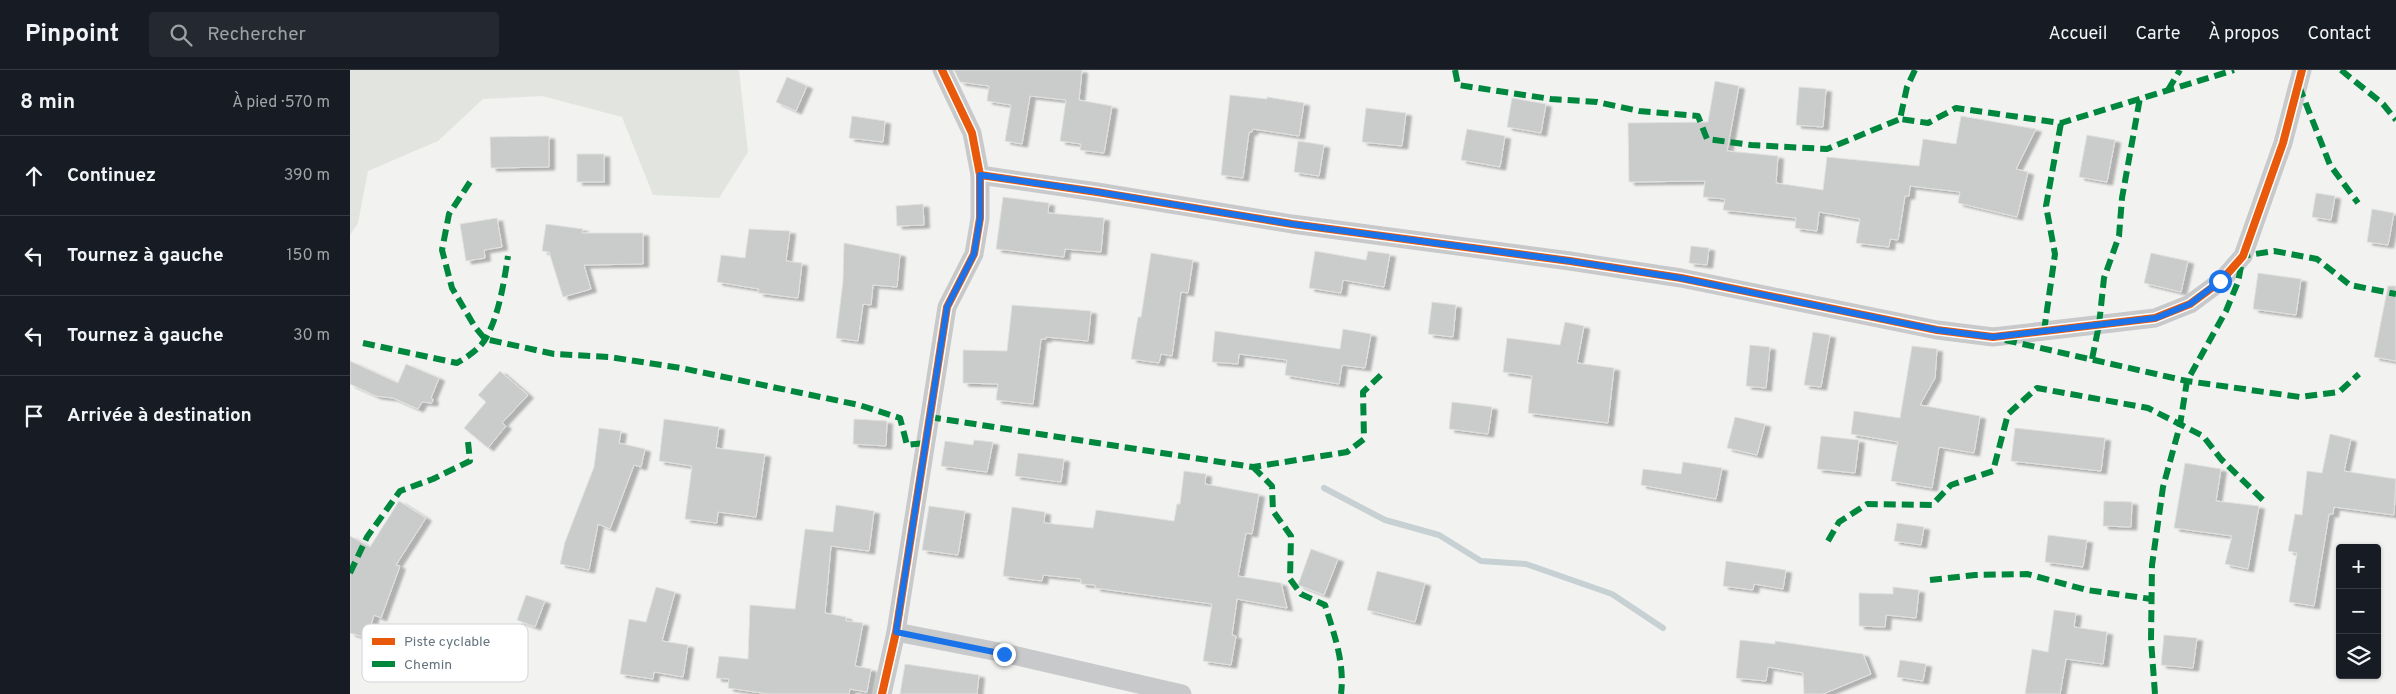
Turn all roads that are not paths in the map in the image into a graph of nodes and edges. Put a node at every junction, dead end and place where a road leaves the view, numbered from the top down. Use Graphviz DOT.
graph roads {
  1 [pos="942,70"];
  2 [pos="2302,70"];
  3 [pos="980,175"];
  4 [pos="896,632"];
  5 [pos="882,694"];
  6 [pos="1182,694"];
  1 -- 3 [label="street"];
  2 -- 3 [label="street"];
  3 -- 4 [label="street"];
  4 -- 5 [label="street"];
  4 -- 6 [label="street"];
}
